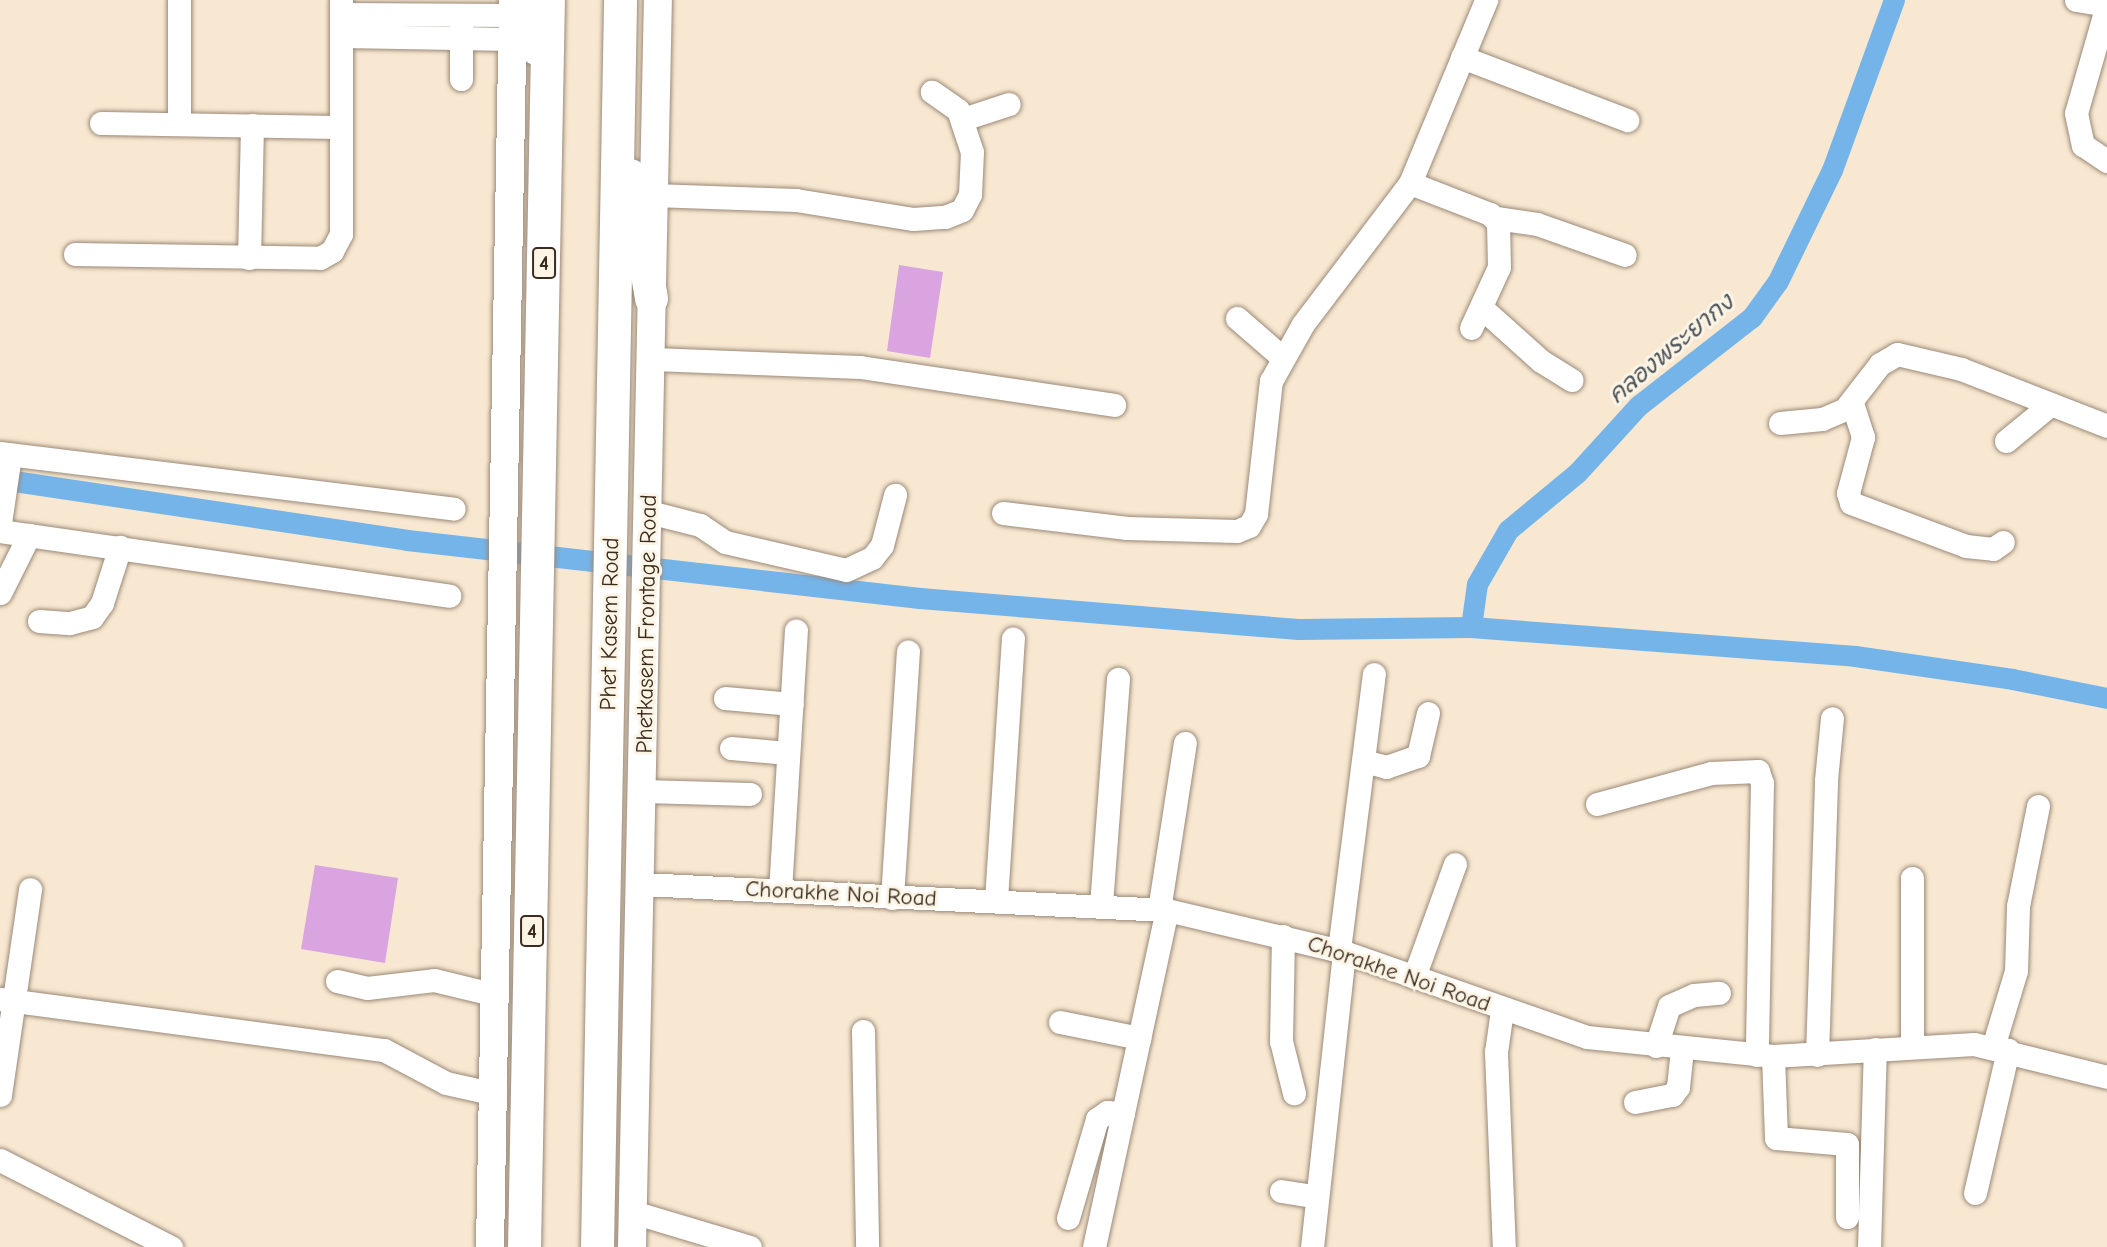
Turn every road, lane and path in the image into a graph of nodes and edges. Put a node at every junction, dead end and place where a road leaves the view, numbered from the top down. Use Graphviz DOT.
graph roads {
  1 [pos="179,0"];
  2 [pos="548,0"];
  3 [pos="620,0"];
  4 [pos="658,0"];
  5 [pos="1486,0"];
  6 [pos="2076,0"];
  7 [pos="2107,5"];
  8 [pos="461,7"];
  9 [pos="515,14"];
  10 [pos="342,17"];
  11 [pos="461,38"];
  12 [pos="1462,57"];
  13 [pos="461,79"];
  14 [pos="932,92"];
  15 [pos="546,95"];
  16 [pos="1009,104"];
  17 [pos="963,119"];
  18 [pos="1628,120"];
  19 [pos="616,122"];
  20 [pos="101,123"];
  21 [pos="179,124"];
  22 [pos="252,125"];
  23 [pos="340,127"];
  24 [pos="2107,160"];
  25 [pos="1410,183"];
  26 [pos="653,195"];
  27 [pos="1496,218"];
  28 [pos="75,254"];
  29 [pos="1625,255"];
  30 [pos="248,258"];
  31 [pos="651,298"];
  32 [pos="1483,309"];
  33 [pos="1237,318"];
  34 [pos="1471,328"];
  35 [pos="1283,358"];
  36 [pos="653,359"];
  37 [pos="1570,380"];
  38 [pos="1852,403"];
  39 [pos="2051,404"];
  40 [pos="1114,405"];
  41 [pos="1780,423"];
  42 [pos="2107,426"];
  43 [pos="2006,441"];
  44 [pos="6,459"];
  45 [pos="895,495"];
  46 [pos="454,509"];
  47 [pos="1003,513"];
  48 [pos="649,518"];
  49 [pos="1,522"];
  50 [pos="29,535"];
  51 [pos="2003,542"];
  52 [pos="120,547"];
  53 [pos="0,593"];
  54 [pos="449,596"];
  55 [pos="39,621"];
  56 [pos="796,630"];
  57 [pos="1013,639"];
  58 [pos="908,652"];
  59 [pos="1374,674"];
  60 [pos="1118,679"];
  61 [pos="725,698"];
  62 [pos="792,704"];
  63 [pos="1427,713"];
  64 [pos="1832,719"];
  65 [pos="1185,743"];
  66 [pos="731,748"];
  67 [pos="788,753"];
  68 [pos="1364,761"];
  69 [pos="644,791"];
  70 [pos="750,794"];
  71 [pos="1597,804"];
  72 [pos="2038,806"];
  73 [pos="1455,864"];
  74 [pos="1912,878"];
  75 [pos="642,884"];
  76 [pos="30,889"];
  77 [pos="780,891"];
  78 [pos="892,898"];
  79 [pos="996,900"];
  80 [pos="1101,905"];
  81 [pos="1163,910"];
  82 [pos="1283,936"];
  83 [pos="1342,951"];
  84 [pos="1414,977"];
  85 [pos="337,981"];
  86 [pos="1719,993"];
  87 [pos="492,994"];
  88 [pos="7,1000"];
  89 [pos="1502,1010"];
  90 [pos="1060,1022"];
  91 [pos="863,1031"];
  92 [pos="1139,1038"];
  93 [pos="1912,1045"];
  94 [pos="1656,1046"];
  95 [pos="2000,1048"];
  96 [pos="1875,1049"];
  97 [pos="1682,1050"];
  98 [pos="1817,1055"];
  99 [pos="1765,1056"];
  100 [pos="2107,1077"];
  101 [pos="491,1093"];
  102 [pos="1294,1093"];
  103 [pos="0,1095"];
  104 [pos="1635,1102"];
  105 [pos="1123,1113"];
  106 [pos="0,1160"];
  107 [pos="1281,1191"];
  108 [pos="1975,1193"];
  109 [pos="1317,1197"];
  110 [pos="632,1212"];
  111 [pos="1847,1217"];
  112 [pos="1068,1218"];
  113 [pos="171,1247"];
  114 [pos="490,1247"];
  115 [pos="524,1247"];
  116 [pos="597,1247"];
  117 [pos="632,1247"];
  118 [pos="750,1247"];
  119 [pos="867,1247"];
  120 [pos="1094,1247"];
  121 [pos="1312,1247"];
  122 [pos="1504,1247"];
  123 [pos="1868,1247"];
  1 -- 21 [label="street"];
  2 -- 15 [label="highway, 4"];
  3 -- 19 [label="highway, Phet Kasem Road"];
  4 -- 26 [label="main road, Phetkasem Frontage Road"];
  5 -- 12 [label="street"];
  6 -- 7 [label="street"];
  7 -- 24 [label="street"];
  8 -- 9 [label="street"];
  8 -- 10 [label="street"];
  8 -- 11 [label="street"];
  9 -- 11 [label="street"];
  9 -- 15 [label="highway"];
  9 -- 87 [label="main road, 4"];
  10 -- 11 [label="street"];
  10 -- 23 [label="street"];
  11 -- 13 [label="street"];
  12 -- 18 [label="street"];
  12 -- 25 [label="street"];
  14 -- 17 [label="street"];
  15 -- 115 [label="highway, 4"];
  16 -- 17 [label="street"];
  17 -- 26 [label="street"];
  19 -- 31 [label="highway"];
  19 -- 116 [label="highway, Phet Kasem Road"];
  20 -- 21 [label="street"];
  21 -- 22 [label="street"];
  22 -- 23 [label="street"];
  22 -- 30 [label="street"];
  23 -- 30 [label="street"];
  25 -- 27 [label="street"];
  25 -- 35 [label="street"];
  26 -- 31 [label="main road, Phetkasem Frontage Road"];
  27 -- 29 [label="street"];
  27 -- 32 [label="street"];
  28 -- 30 [label="street"];
  31 -- 36 [label="main road, Phetkasem Frontage Road"];
  32 -- 34 [label="street"];
  32 -- 37 [label="street"];
  33 -- 35 [label="street"];
  35 -- 47 [label="street"];
  36 -- 40 [label="street"];
  36 -- 48 [label="main road, Phetkasem Frontage Road"];
  38 -- 39 [label="street"];
  38 -- 41 [label="street"];
  38 -- 51 [label="street"];
  39 -- 42 [label="street"];
  39 -- 43 [label="street"];
  44 -- 46 [label="street"];
  44 -- 49 [label="street"];
  45 -- 48 [label="street"];
  48 -- 69 [label="main road, Phetkasem Frontage Road"];
  49 -- 50 [label="street"];
  50 -- 52 [label="street"];
  50 -- 53 [label="street"];
  52 -- 54 [label="street"];
  52 -- 55 [label="street"];
  56 -- 62 [label="street"];
  57 -- 79 [label="street"];
  58 -- 78 [label="street"];
  59 -- 68 [label="street"];
  60 -- 80 [label="street"];
  61 -- 62 [label="street"];
  62 -- 67 [label="street"];
  63 -- 68 [label="street"];
  64 -- 98 [label="street"];
  65 -- 81 [label="street"];
  66 -- 67 [label="street"];
  67 -- 77 [label="street"];
  68 -- 83 [label="street"];
  69 -- 70 [label="street"];
  69 -- 75 [label="main road, Phetkasem Frontage Road"];
  71 -- 99 [label="street"];
  72 -- 95 [label="street"];
  73 -- 84 [label="street"];
  74 -- 93 [label="street"];
  75 -- 77 [label="street, Chorakhe Noi Road"];
  75 -- 110 [label="main road, Phetkasem Frontage Road"];
  76 -- 88 [label="street"];
  77 -- 78 [label="street, Chorakhe Noi Road"];
  78 -- 79 [label="street, Chorakhe Noi Road"];
  79 -- 80 [label="street, Chorakhe Noi Road"];
  80 -- 81 [label="street, Chorakhe Noi Road"];
  81 -- 82 [label="street, Chorakhe Noi Road"];
  81 -- 92 [label="street"];
  82 -- 83 [label="street, Chorakhe Noi Road"];
  82 -- 102 [label="street"];
  83 -- 84 [label="street, Chorakhe Noi Road"];
  83 -- 109 [label="street"];
  84 -- 89 [label="street, Chorakhe Noi Road"];
  85 -- 87 [label="street"];
  86 -- 94 [label="street"];
  87 -- 101 [label="main road, 4"];
  88 -- 101 [label="street"];
  88 -- 103 [label="street"];
  89 -- 94 [label="street, Chorakhe Noi Road"];
  89 -- 122 [label="street"];
  90 -- 92 [label="street"];
  91 -- 119 [label="street"];
  92 -- 105 [label="street"];
  93 -- 95 [label="street, Chorakhe Noi Road"];
  93 -- 96 [label="street, Chorakhe Noi Road"];
  94 -- 97 [label="street, Chorakhe Noi Road"];
  95 -- 100 [label="street, Chorakhe Noi Road"];
  95 -- 108 [label="street"];
  96 -- 98 [label="street, Chorakhe Noi Road"];
  96 -- 123 [label="street"];
  97 -- 99 [label="street, Chorakhe Noi Road"];
  97 -- 104 [label="street"];
  98 -- 99 [label="street, Chorakhe Noi Road"];
  99 -- 111 [label="street"];
  101 -- 114 [label="main road, 4"];
  105 -- 112 [label="street"];
  105 -- 120 [label="street"];
  106 -- 113 [label="street"];
  107 -- 109 [label="street"];
  109 -- 121 [label="street"];
  110 -- 117 [label="main road, Phetkasem Frontage Road"];
  110 -- 118 [label="street"];
}
